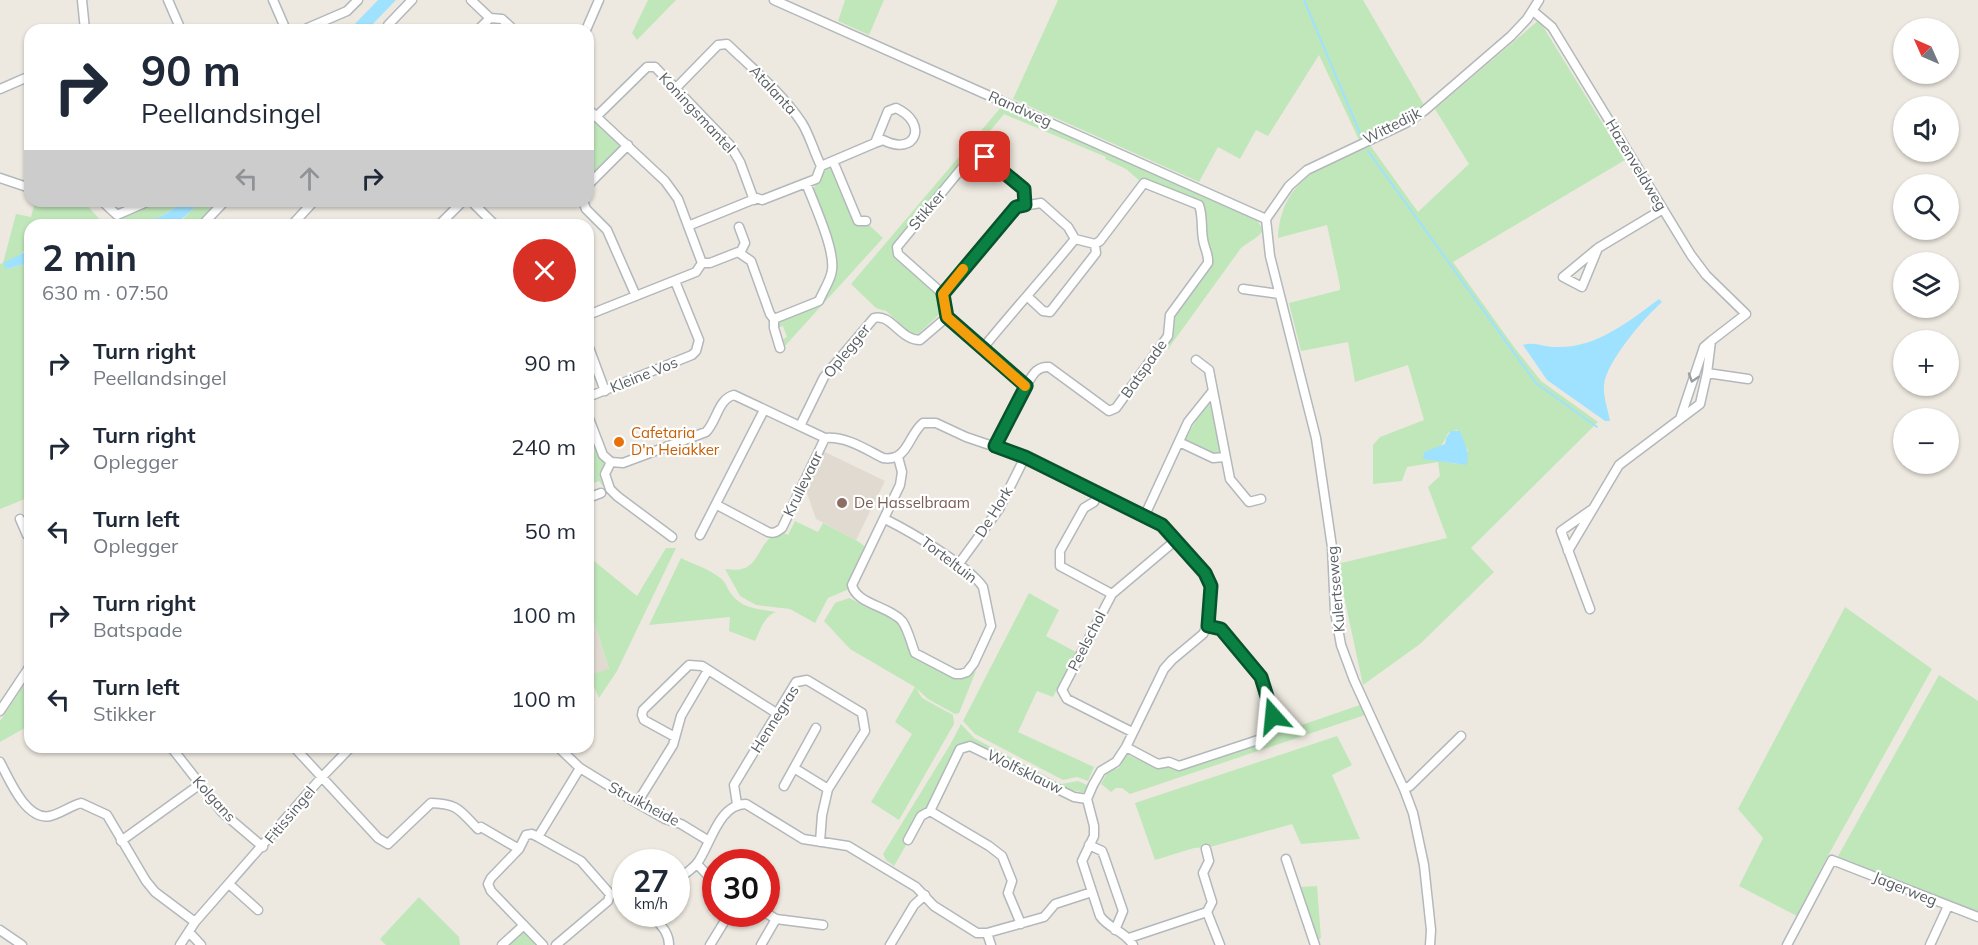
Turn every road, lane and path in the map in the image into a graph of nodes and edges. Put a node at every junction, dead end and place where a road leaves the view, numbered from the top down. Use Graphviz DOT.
graph roads {
  1 [pos="82,0"];
  2 [pos="168,0"];
  3 [pos="273,0"];
  4 [pos="358,0"];
  5 [pos="412,0"];
  6 [pos="471,0"];
  7 [pos="599,0"];
  8 [pos="774,0"];
  9 [pos="1539,0"];
  10 [pos="1533,11"];
  11 [pos="490,18"];
  12 [pos="84,24"];
  13 [pos="178,24"];
  14 [pos="283,24"];
  15 [pos="317,24"];
  16 [pos="388,24"];
  17 [pos="484,24"];
  18 [pos="507,24"];
  19 [pos="589,24"];
  20 [pos="24,78"];
  21 [pos="0,88"];
  22 [pos="676,88"];
  23 [pos="596,117"];
  24 [pos="875,143"];
  25 [pos="628,145"];
  26 [pos="833,161"];
  27 [pos="821,166"];
  28 [pos="0,178"];
  29 [pos="594,179"];
  30 [pos="806,183"];
  31 [pos="24,186"];
  32 [pos="754,200"];
  33 [pos="1025,205"];
  34 [pos="108,207"];
  35 [pos="135,207"];
  36 [pos="219,207"];
  37 [pos="308,207"];
  38 [pos="457,207"];
  39 [pos="477,207"];
  40 [pos="585,207"];
  41 [pos="1663,209"];
  42 [pos="208,219"];
  43 [pos="298,219"];
  44 [pos="445,219"];
  45 [pos="489,219"];
  46 [pos="1266,219"];
  47 [pos="866,221"];
  48 [pos="688,226"];
  49 [pos="739,227"];
  50 [pos="1075,239"];
  51 [pos="1095,244"];
  52 [pos="1598,248"];
  53 [pos="740,253"];
  54 [pos="702,263"];
  55 [pos="675,281"];
  56 [pos="1243,289"];
  57 [pos="943,294"];
  58 [pos="1279,294"];
  59 [pos="636,296"];
  60 [pos="1028,297"];
  61 [pos="594,313"];
  62 [pos="947,317"];
  63 [pos="774,319"];
  64 [pos="1711,341"];
  65 [pos="780,348"];
  66 [pos="983,348"];
  67 [pos="1196,360"];
  68 [pos="594,361"];
  69 [pos="1707,373"];
  70 [pos="1748,379"];
  71 [pos="1026,386"];
  72 [pos="605,391"];
  73 [pos="1212,392"];
  74 [pos="594,395"];
  75 [pos="764,410"];
  76 [pos="1680,419"];
  77 [pos="800,426"];
  78 [pos="594,432"];
  79 [pos="825,438"];
  80 [pos="1179,442"];
  81 [pos="995,446"];
  82 [pos="898,457"];
  83 [pos="1025,457"];
  84 [pos="1225,457"];
  85 [pos="611,462"];
  86 [pos="601,493"];
  87 [pos="1098,493"];
  88 [pos="594,496"];
  89 [pos="1261,499"];
  90 [pos="717,505"];
  91 [pos="1593,508"];
  92 [pos="1144,515"];
  93 [pos="20,519"];
  94 [pos="885,519"];
  95 [pos="24,529"];
  96 [pos="700,535"];
  97 [pos="672,537"];
  98 [pos="1176,540"];
  99 [pos="1568,550"];
  100 [pos="958,565"];
  101 [pos="1112,594"];
  102 [pos="1590,609"];
  103 [pos="1208,626"];
  104 [pos="708,670"];
  105 [pos="24,675"];
  106 [pos="0,711"];
  107 [pos="777,714"];
  108 [pos="816,728"];
  109 [pos="1132,732"];
  110 [pos="1461,736"];
  111 [pos="675,737"];
  112 [pos="1126,747"];
  113 [pos="175,753"];
  114 [pos="299,753"];
  115 [pos="345,753"];
  116 [pos="564,753"];
  117 [pos="0,762"];
  118 [pos="580,768"];
  119 [pos="794,768"];
  120 [pos="321,778"];
  121 [pos="199,785"];
  122 [pos="784,786"];
  123 [pos="828,789"];
  124 [pos="1404,789"];
  125 [pos="1087,799"];
  126 [pos="637,803"];
  127 [pos="737,804"];
  128 [pos="930,811"];
  129 [pos="538,837"];
  130 [pos="908,840"];
  131 [pos="121,841"];
  132 [pos="709,842"];
  133 [pos="820,842"];
  134 [pos="1089,845"];
  135 [pos="263,847"];
  136 [pos="519,849"];
  137 [pos="1206,849"];
  138 [pos="1286,859"];
  139 [pos="697,864"];
  140 [pos="702,869"];
  141 [pos="690,870"];
  142 [pos="229,884"];
  143 [pos="1092,892"];
  144 [pos="925,895"];
  145 [pos="1948,906"];
  146 [pos="258,910"];
  147 [pos="1207,912"];
  148 [pos="1978,917"];
  149 [pos="780,920"];
  150 [pos="195,922"];
  151 [pos="1022,924"];
  152 [pos="524,925"];
  153 [pos="823,925"];
  154 [pos="662,927"];
  155 [pos="721,927"];
  156 [pos="771,927"];
  157 [pos="0,930"];
  158 [pos="1115,930"];
  159 [pos="189,932"];
  160 [pos="987,933"];
  161 [pos="1131,941"];
  162 [pos="22,945"];
  163 [pos="180,945"];
  164 [pos="201,945"];
  165 [pos="502,945"];
  166 [pos="543,945"];
  167 [pos="556,945"];
  168 [pos="669,945"];
  169 [pos="710,945"];
  170 [pos="761,945"];
  171 [pos="890,945"];
  172 [pos="991,945"];
  173 [pos="1220,945"];
  174 [pos="1315,945"];
  175 [pos="1430,945"];
  176 [pos="1788,945"];
  177 [pos="1930,945"];
  1 -- 12 [label="street"];
  2 -- 13 [label="street"];
  3 -- 14 [label="street"];
  4 -- 15 [label="street"];
  5 -- 16 [label="street"];
  6 -- 11 [label="street"];
  7 -- 19 [label="street"];
  8 -- 46 [label="street, Randweg"];
  9 -- 10 [label="street, Wittedijk"];
  10 -- 41 [label="street, Hazenveldweg"];
  10 -- 46 [label="street, Wittedijk"];
  11 -- 17 [label="street"];
  11 -- 18 [label="street"];
  20 -- 21 [label="street"];
  22 -- 23 [label="street, Koningsmantel"];
  22 -- 27 [label="street, Atalanta"];
  22 -- 32 [label="street, Koningsmantel"];
  23 -- 25 [label="street"];
  24 -- 24 [label="street"];
  24 -- 26 [label="street"];
  25 -- 29 [label="street"];
  25 -- 48 [label="street"];
  26 -- 27 [label="street"];
  26 -- 47 [label="street"];
  27 -- 30 [label="street"];
  28 -- 31 [label="street"];
  30 -- 32 [label="street"];
  30 -- 63 [label="street"];
  32 -- 48 [label="street"];
  33 -- 50 [label="street"];
  33 -- 57 [label="street"];
  33 -- 57 [label="street, Stikker"];
  34 -- 35 [label="street"];
  36 -- 42 [label="street"];
  37 -- 43 [label="street"];
  38 -- 44 [label="street"];
  39 -- 45 [label="street"];
  40 -- 59 [label="street"];
  41 -- 52 [label="street"];
  41 -- 64 [label="street, Hazenveldweg"];
  46 -- 58 [label="street, Kulertseweg"];
  48 -- 54 [label="street"];
  49 -- 53 [label="street"];
  50 -- 51 [label="street"];
  50 -- 60 [label="street"];
  51 -- 60 [label="street"];
  51 -- 71 [label="street, Batspade"];
  52 -- 52 [label="street"];
  53 -- 54 [label="street"];
  53 -- 63 [label="street"];
  54 -- 55 [label="street"];
  55 -- 59 [label="street"];
  55 -- 72 [label="street, Kleine Vos"];
  56 -- 58 [label="street"];
  57 -- 62 [label="street"];
  58 -- 124 [label="street, Kulertseweg"];
  59 -- 61 [label="street"];
  60 -- 66 [label="street"];
  62 -- 66 [label="street"];
  62 -- 77 [label="street, Oplegger"];
  63 -- 65 [label="street"];
  64 -- 69 [label="street"];
  64 -- 76 [label="street, one-way"];
  66 -- 71 [label="street"];
  67 -- 73 [label="street"];
  68 -- 72 [label="street"];
  69 -- 70 [label="street"];
  69 -- 76 [label="street"];
  71 -- 81 [label="street"];
  72 -- 74 [label="street, Kleine Vos"];
  73 -- 80 [label="street"];
  73 -- 84 [label="street"];
  75 -- 77 [label="street"];
  75 -- 85 [label="street"];
  75 -- 90 [label="street"];
  76 -- 91 [label="street"];
  77 -- 79 [label="street"];
  78 -- 85 [label="street"];
  79 -- 82 [label="street"];
  79 -- 90 [label="street, Krullevaar"];
  80 -- 84 [label="street"];
  80 -- 92 [label="street"];
  81 -- 82 [label="street"];
  81 -- 83 [label="street"];
  82 -- 94 [label="street, Torteltuin"];
  83 -- 87 [label="street"];
  83 -- 100 [label="street, De Hork"];
  84 -- 89 [label="street"];
  85 -- 97 [label="street"];
  86 -- 88 [label="street"];
  87 -- 92 [label="street"];
  87 -- 101 [label="street"];
  90 -- 96 [label="street"];
  91 -- 99 [label="street"];
  91 -- 99 [label="street"];
  92 -- 98 [label="street"];
  93 -- 95 [label="street"];
  94 -- 100 [label="street, Torteltuin"];
  94 -- 100 [label="street, Torteltuin"];
  98 -- 101 [label="street, Peelschol"];
  98 -- 103 [label="street"];
  99 -- 102 [label="street"];
  101 -- 109 [label="street, Peelschol"];
  103 -- 109 [label="street"];
  103 -- 112 [label="street"];
  104 -- 107 [label="street"];
  104 -- 111 [label="street"];
  104 -- 111 [label="street"];
  105 -- 106 [label="street"];
  107 -- 123 [label="street, Hennegras"];
  107 -- 127 [label="street, Hennegras"];
  108 -- 119 [label="street"];
  109 -- 112 [label="street"];
  110 -- 124 [label="street"];
  111 -- 126 [label="street"];
  112 -- 125 [label="street"];
  113 -- 121 [label="street, Kolgans"];
  114 -- 120 [label="street"];
  115 -- 120 [label="street, Fitissingel"];
  116 -- 118 [label="street, Struikheide"];
  117 -- 131 [label="street"];
  118 -- 126 [label="street, Struikheide"];
  118 -- 129 [label="street"];
  119 -- 122 [label="street"];
  119 -- 123 [label="street"];
  120 -- 135 [label="street, Fitissingel"];
  120 -- 136 [label="street"];
  121 -- 131 [label="street"];
  121 -- 135 [label="street, Kolgans"];
  123 -- 133 [label="street, Hennegras"];
  124 -- 175 [label="street, Kulertseweg"];
  125 -- 128 [label="street, Wolfsklauw"];
  125 -- 134 [label="street"];
  126 -- 132 [label="street, Struikheide"];
  127 -- 132 [label="street"];
  127 -- 133 [label="street"];
  128 -- 130 [label="street, Wolfsklauw"];
  128 -- 151 [label="street"];
  129 -- 136 [label="street"];
  129 -- 167 [label="street"];
  131 -- 150 [label="street"];
  132 -- 139 [label="street"];
  133 -- 144 [label="street"];
  134 -- 143 [label="street"];
  134 -- 158 [label="street"];
  135 -- 142 [label="street, Fitissingel"];
  136 -- 152 [label="street"];
  137 -- 147 [label="street"];
  138 -- 174 [label="street"];
  139 -- 140 [label="street"];
  139 -- 141 [label="street"];
  142 -- 146 [label="street"];
  142 -- 150 [label="street, Fitissingel"];
  143 -- 151 [label="street"];
  143 -- 158 [label="street"];
  144 -- 160 [label="street"];
  144 -- 171 [label="street"];
  145 -- 148 [label="street, Jagerweg"];
  145 -- 176 [label="street, Jagerweg"];
  145 -- 177 [label="street"];
  147 -- 161 [label="street"];
  147 -- 173 [label="street"];
  149 -- 153 [label="street"];
  150 -- 159 [label="street, Fitissingel"];
  151 -- 160 [label="street"];
  152 -- 165 [label="street"];
  152 -- 166 [label="street"];
  154 -- 168 [label="street"];
  155 -- 169 [label="street"];
  156 -- 170 [label="street"];
  157 -- 162 [label="street"];
  158 -- 161 [label="street"];
  159 -- 163 [label="street, Fitissingel"];
  159 -- 164 [label="street"];
  160 -- 172 [label="street"];
}
